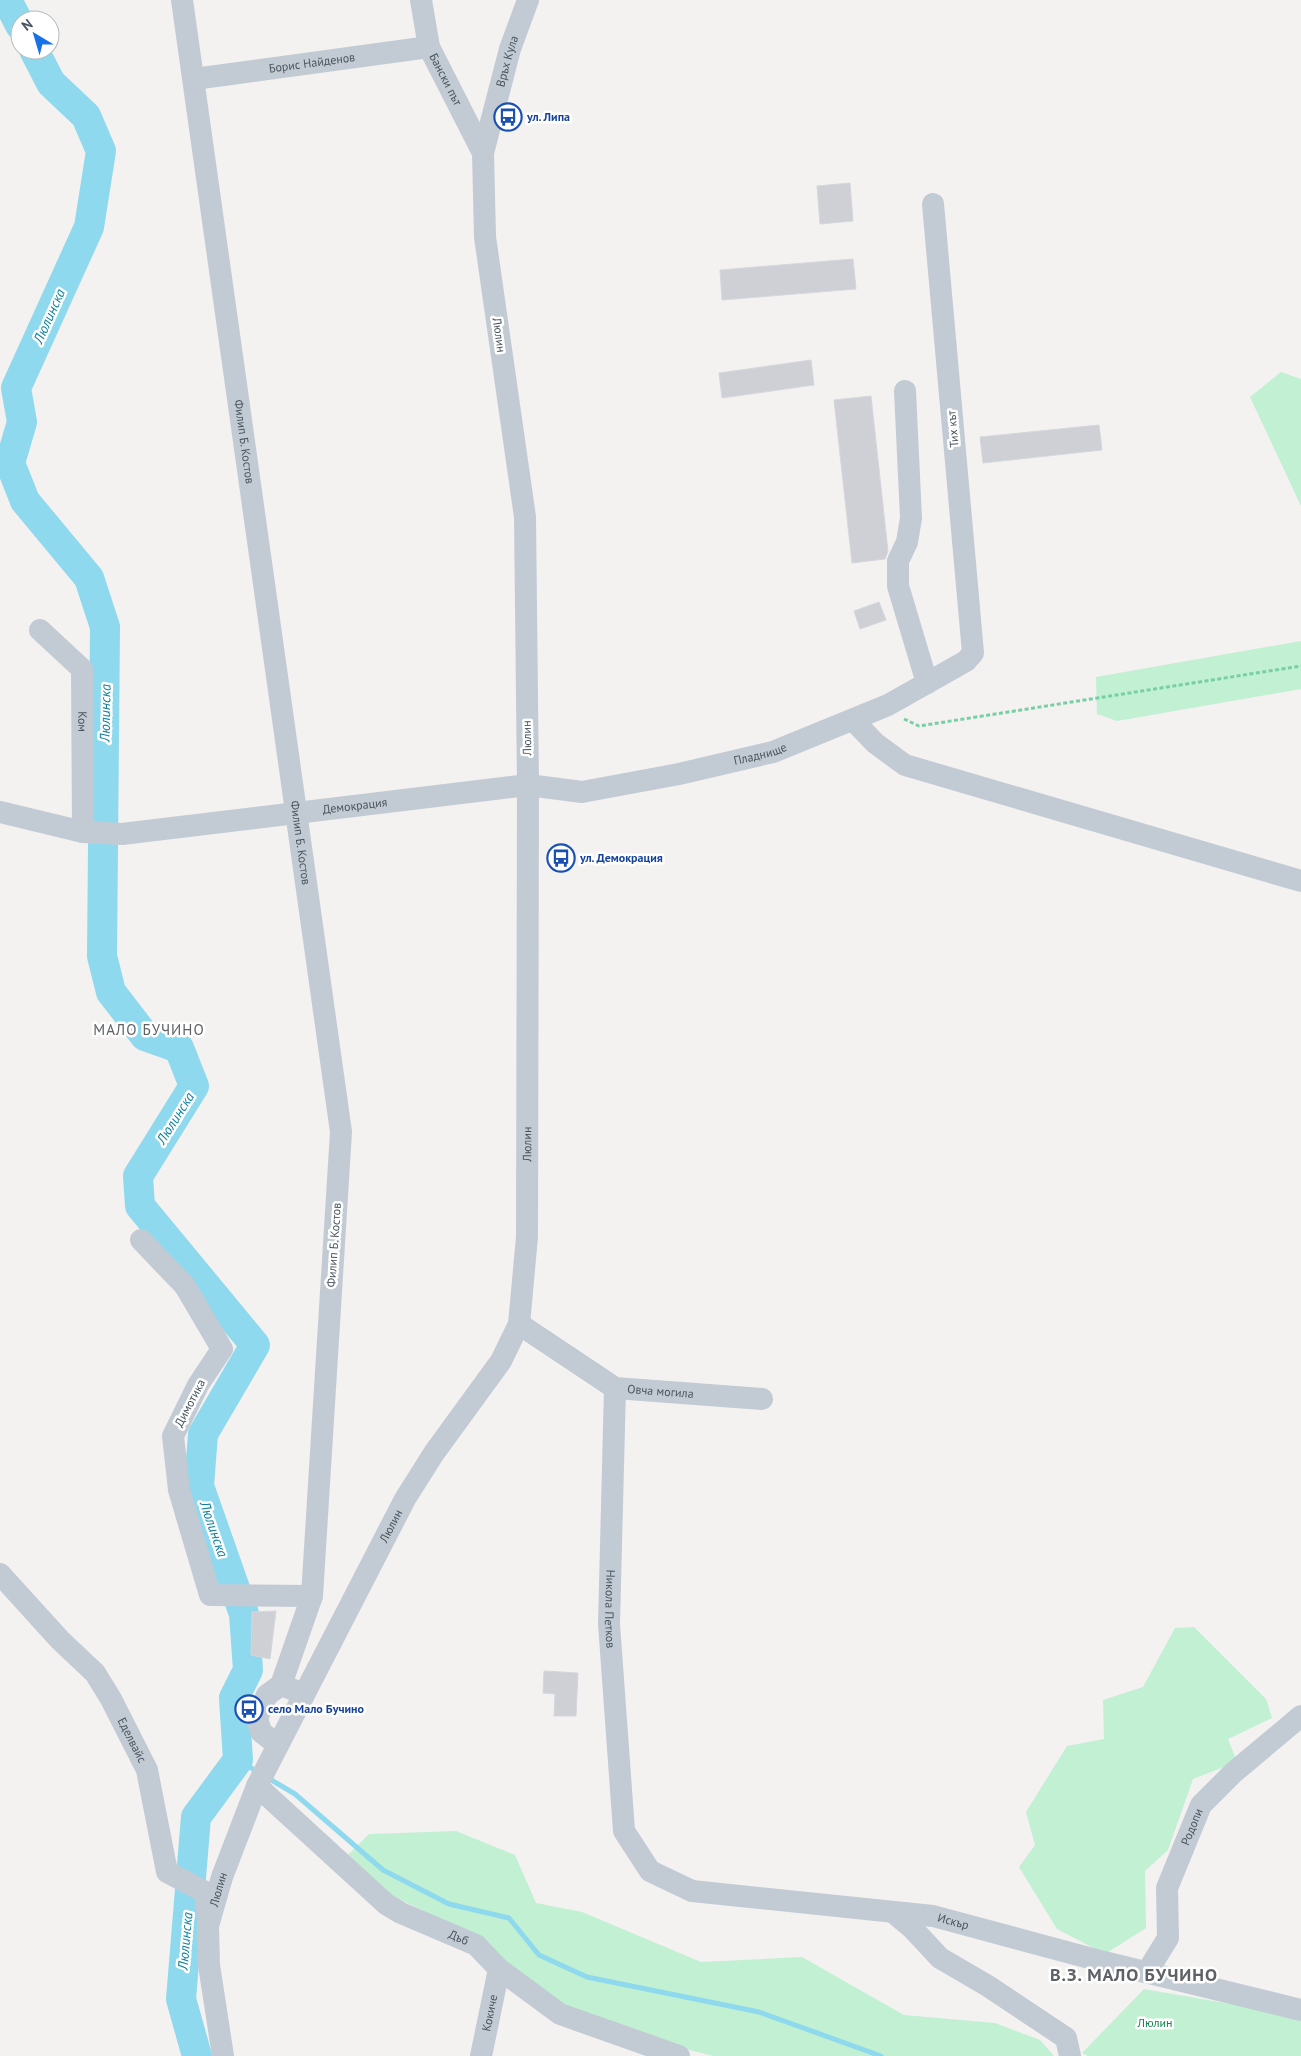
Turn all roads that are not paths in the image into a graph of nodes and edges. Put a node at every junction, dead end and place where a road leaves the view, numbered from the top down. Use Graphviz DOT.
graph roads {
  1 [pos="182,0"];
  2 [pos="421,0"];
  3 [pos="528,0"];
  4 [pos="428,47"];
  5 [pos="194,79"];
  6 [pos="483,153"];
  7 [pos="933,204"];
  8 [pos="905,392"];
  9 [pos="40,630"];
  10 [pos="973,654"];
  11 [pos="927,683"];
  12 [pos="854,721"];
  13 [pos="528,784"];
  14 [pos="0,812"];
  15 [pos="298,812"];
  16 [pos="83,832"];
  17 [pos="1301,881"];
  18 [pos="140,1240"];
  19 [pos="520,1324"];
  20 [pos="615,1388"];
  21 [pos="762,1399"];
  22 [pos="0,1574"];
  23 [pos="312,1596"];
  24 [pos="281,1685"];
  25 [pos="305,1694"];
  26 [pos="1301,1716"];
  27 [pos="278,1745"];
  28 [pos="257,1786"];
  29 [pos="624,1831"];
  30 [pos="893,1912"];
  31 [pos="208,1926"];
  32 [pos="499,1969"];
  33 [pos="1147,1972"];
  34 [pos="1301,2010"];
  35 [pos="223,2056"];
  36 [pos="481,2056"];
  37 [pos="679,2056"];
  38 [pos="1070,2056"];
  1 -- 5 [label="street, Филип Б. Костов"];
  2 -- 4 [label="street, Бански път"];
  3 -- 6 [label="street, Връх Кула"];
  4 -- 5 [label="street, Борис Найденов"];
  4 -- 6 [label="street, Бански път"];
  5 -- 15 [label="street, Филип Б. Костов"];
  6 -- 13 [label="street, Люлин"];
  7 -- 10 [label="street, Тих кът"];
  8 -- 11 [label="street"];
  9 -- 16 [label="street, Ком"];
  10 -- 11 [label="street, Пладнище"];
  11 -- 12 [label="street, Пладнище"];
  12 -- 13 [label="street, Пладнище"];
  12 -- 17 [label="street"];
  13 -- 15 [label="street, Демокрация"];
  13 -- 19 [label="street, Люлин"];
  14 -- 16 [label="street, Демокрация"];
  15 -- 16 [label="street, Демокрация"];
  15 -- 23 [label="street, Филип Б. Костов"];
  18 -- 23 [label="street, Димотика"];
  19 -- 20 [label="street, Овча могила"];
  19 -- 25 [label="street, Люлин"];
  20 -- 21 [label="street, Овча могила"];
  20 -- 29 [label="street, Никола Петков"];
  22 -- 31 [label="street, Еделвайс"];
  23 -- 24 [label="street, Филип Б. Костов"];
  24 -- 25 [label="street"];
  24 -- 27 [label="street"];
  25 -- 27 [label="street, Люлин"];
  26 -- 33 [label="street, Родопи"];
  27 -- 28 [label="street, Люлин"];
  28 -- 31 [label="street, Люлин"];
  28 -- 32 [label="street, Дъб"];
  29 -- 30 [label="street, Искър"];
  30 -- 33 [label="street, Искър"];
  30 -- 38 [label="street"];
  31 -- 35 [label="street, Люлин"];
  32 -- 36 [label="street, Кокиче"];
  32 -- 37 [label="street, Дъб"];
  33 -- 34 [label="street, Искър"];
}
